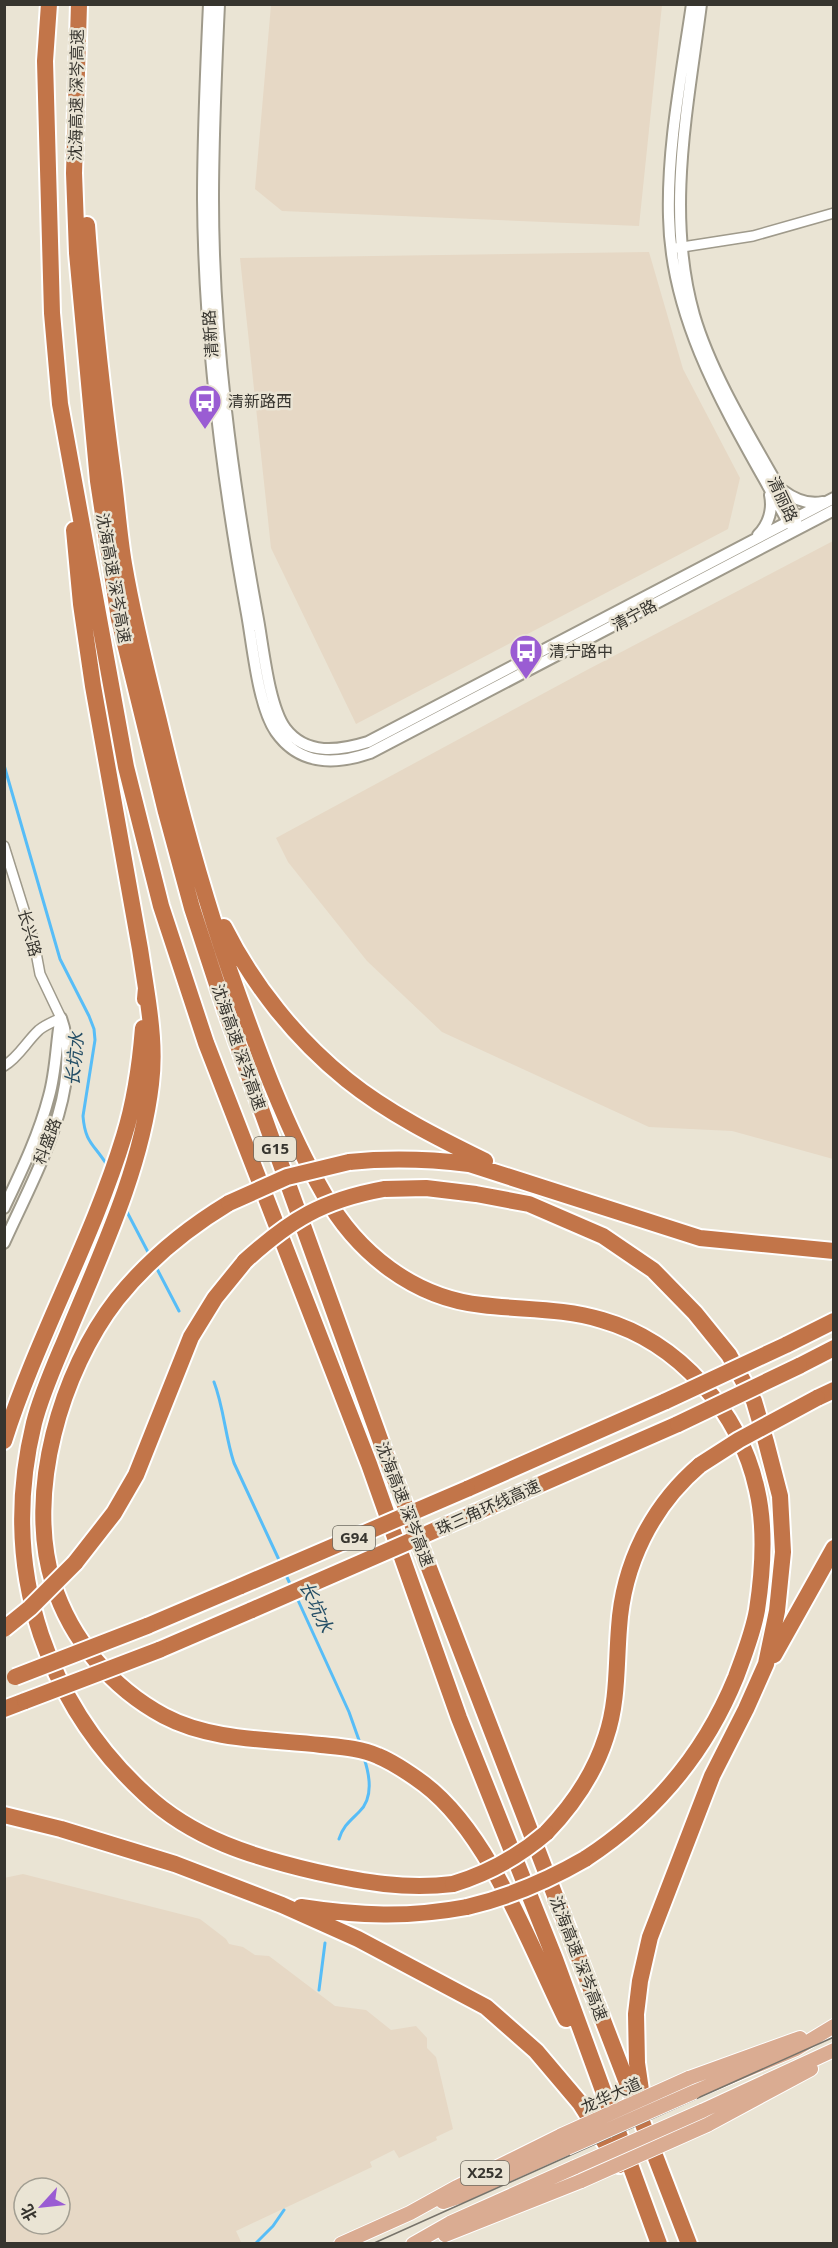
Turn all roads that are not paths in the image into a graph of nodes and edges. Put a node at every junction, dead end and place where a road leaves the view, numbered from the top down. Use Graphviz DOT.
graph roads {
  1 [pos="49,4"];
  2 [pos="79,4"];
  3 [pos="210,4"];
  4 [pos="219,4"];
  5 [pos="692,4"];
  6 [pos="701,4"];
  7 [pos="76,76"];
  8 [pos="834,213"];
  9 [pos="676,248"];
  10 [pos="60,404"];
  11 [pos="772,484"];
  12 [pos="832,503"];
  13 [pos="793,523"];
  14 [pos="751,541"];
  15 [pos="310,746"];
  16 [pos="302,754"];
  17 [pos="4,846"];
  18 [pos="194,859"];
  19 [pos="146,988"];
  20 [pos="60,1018"];
  21 [pos="4,1066"];
  22 [pos="532,1184"];
  23 [pos="4,1208"];
  24 [pos="4,1243"];
  25 [pos="834,1251"];
  26 [pos="834,1321"];
  27 [pos="834,1348"];
  28 [pos="834,1390"];
  29 [pos="4,1441"];
  30 [pos="834,1548"];
  31 [pos="4,1629"];
  32 [pos="10,1679"];
  33 [pos="4,1709"];
  34 [pos="746,1709"];
  35 [pos="4,1815"];
  36 [pos="282,1905"];
  37 [pos="834,2026"];
  38 [pos="834,2050"];
  39 [pos="834,2058"];
  40 [pos="603,2093"];
  41 [pos="565,2141"];
  42 [pos="662,2171"];
  43 [pos="656,2236"];
  44 [pos="341,2244"];
  45 [pos="413,2244"];
  46 [pos="423,2244"];
  47 [pos="689,2244"];
  1 -- 10 [label="highway, 沈海高速 深岑高速 / G15"];
  2 -- 7 [label="highway, 沈海高速 深岑高速 / G15"];
  3 -- 16 [label="street, 清新路"];
  4 -- 15 [label="street, 清新路"];
  5 -- 9 [label="street, 清丽路"];
  6 -- 9 [label="street, 清丽路"];
  7 -- 18 [label="highway"];
  7 -- 42 [label="highway, 沈海高速 深岑高速 / G15"];
  8 -- 9 [label="street"];
  9 -- 11 [label="street, 清丽路"];
  10 -- 19 [label="highway"];
  10 -- 40 [label="highway, 沈海高速 深岑高速 / G15"];
  11 -- 12 [label="street"];
  11 -- 13 [label="street, 清丽路"];
  11 -- 14 [label="street"];
  12 -- 13 [label="street, 清宁路"];
  13 -- 14 [label="street, 清宁路"];
  13 -- 16 [label="street, 清宁路"];
  14 -- 15 [label="street, 清宁路"];
  17 -- 20 [label="street, 长兴路"];
  18 -- 22 [label="highway"];
  18 -- 36 [label="highway, bridge"];
  19 -- 28 [label="highway, bridge"];
  19 -- 29 [label="highway"];
  20 -- 21 [label="street"];
  20 -- 23 [label="street, 科盛路"];
  20 -- 24 [label="street, 科盛路"];
  22 -- 25 [label="highway"];
  22 -- 40 [label="highway, bridge"];
  26 -- 32 [label="highway, 珠三角环线高速 / G94, bridge"];
  27 -- 33 [label="highway, 珠三角环线高速 / G94, bridge"];
  30 -- 34 [label="highway"];
  31 -- 34 [label="highway, bridge"];
  34 -- 42 [label="highway"];
  35 -- 36 [label="highway"];
  36 -- 43 [label="highway"];
  37 -- 41 [label="main road, 龙华大道 / X252, bridge"];
  37 -- 41 [label="main road, 龙华大道 / X252, bridge"];
  38 -- 45 [label="main road, X252, bridge"];
  39 -- 46 [label="main road, X252, bridge"];
  40 -- 43 [label="highway, 沈海高速 深岑高速 / G15"];
  41 -- 44 [label="main road, 龙华大道 / X252"];
  42 -- 47 [label="highway, 沈海高速 深岑高速 / G15"];
}
